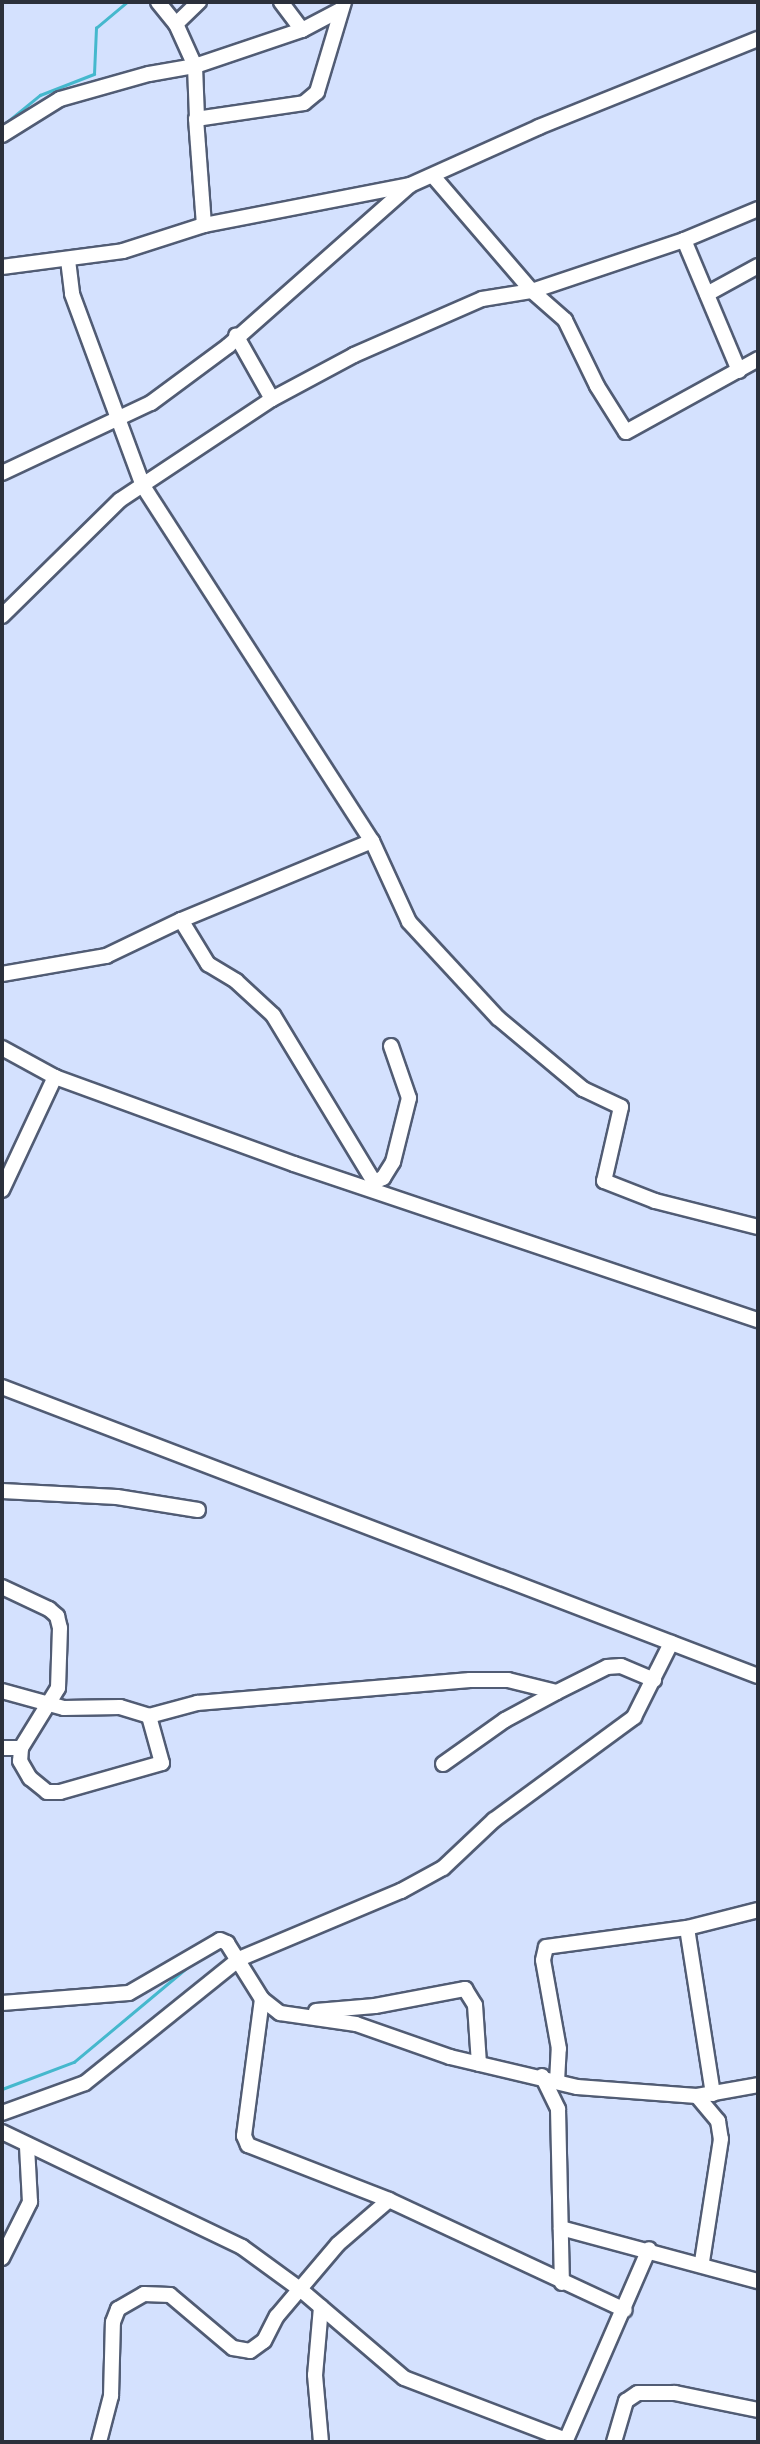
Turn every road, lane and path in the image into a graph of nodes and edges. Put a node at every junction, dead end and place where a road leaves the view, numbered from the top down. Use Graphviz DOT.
graph roads {
  1 [pos="158,2"];
  2 [pos="199,2"];
  3 [pos="281,2"];
  4 [pos="341,6"];
  5 [pos="176,24"];
  6 [pos="302,30"];
  7 [pos="757,43"];
  8 [pos="195,66"];
  9 [pos="197,119"];
  10 [pos="2,135"];
  11 [pos="433,176"];
  12 [pos="410,186"];
  13 [pos="758,209"];
  14 [pos="204,225"];
  15 [pos="684,240"];
  16 [pos="68,260"];
  17 [pos="758,265"];
  18 [pos="2,267"];
  19 [pos="532,291"];
  20 [pos="707,294"];
  21 [pos="236,335"];
  22 [pos="758,359"];
  23 [pos="739,371"];
  24 [pos="272,399"];
  25 [pos="119,418"];
  26 [pos="2,473"];
  27 [pos="143,486"];
  28 [pos="2,616"];
  29 [pos="372,841"];
  30 [pos="181,920"];
  31 [pos="2,974"];
  32 [pos="391,1046"];
  33 [pos="2,1048"];
  34 [pos="55,1077"];
  35 [pos="374,1186"];
  36 [pos="2,1190"];
  37 [pos="758,1227"];
  38 [pos="758,1320"];
  39 [pos="2,1387"];
  40 [pos="2,1490"];
  41 [pos="198,1510"];
  42 [pos="2,1587"];
  43 [pos="671,1643"];
  44 [pos="758,1676"];
  45 [pos="654,1680"];
  46 [pos="2,1691"];
  47 [pos="557,1692"];
  48 [pos="52,1703"];
  49 [pos="149,1716"];
  50 [pos="2,1748"];
  51 [pos="21,1748"];
  52 [pos="443,1764"];
  53 [pos="758,1910"];
  54 [pos="687,1928"];
  55 [pos="239,1959"];
  56 [pos="262,1999"];
  57 [pos="2,2003"];
  58 [pos="280,2013"];
  59 [pos="479,2064"];
  60 [pos="541,2076"];
  61 [pos="557,2082"];
  62 [pos="758,2085"];
  63 [pos="713,2094"];
  64 [pos="697,2096"];
  65 [pos="2,2113"];
  66 [pos="2,2132"];
  67 [pos="27,2146"];
  68 [pos="389,2200"];
  69 [pos="561,2228"];
  70 [pos="649,2249"];
  71 [pos="2,2258"];
  72 [pos="702,2262"];
  73 [pos="758,2281"];
  74 [pos="562,2283"];
  75 [pos="301,2290"];
  76 [pos="321,2307"];
  77 [pos="625,2310"];
  78 [pos="758,2410"];
  79 [pos="567,2441"];
  80 [pos="99,2442"];
  81 [pos="321,2442"];
  82 [pos="614,2442"];
  1 -- 5 [label="street"];
  2 -- 5 [label="street"];
  3 -- 6 [label="street"];
  4 -- 6 [label="street"];
  4 -- 9 [label="street"];
  5 -- 8 [label="street"];
  6 -- 8 [label="street"];
  7 -- 11 [label="street"];
  8 -- 9 [label="street"];
  8 -- 10 [label="street"];
  9 -- 14 [label="street"];
  11 -- 12 [label="street"];
  11 -- 19 [label="street"];
  12 -- 14 [label="street"];
  12 -- 21 [label="street"];
  13 -- 15 [label="street"];
  14 -- 16 [label="street"];
  15 -- 19 [label="street"];
  15 -- 20 [label="street"];
  16 -- 18 [label="street"];
  16 -- 25 [label="street"];
  17 -- 20 [label="street"];
  19 -- 23 [label="street"];
  19 -- 24 [label="street"];
  20 -- 23 [label="street"];
  21 -- 24 [label="street"];
  21 -- 25 [label="street"];
  22 -- 23 [label="street"];
  24 -- 27 [label="street"];
  25 -- 26 [label="street"];
  25 -- 27 [label="street"];
  27 -- 28 [label="street"];
  27 -- 29 [label="street"];
  29 -- 30 [label="street"];
  29 -- 37 [label="street"];
  30 -- 31 [label="street"];
  30 -- 35 [label="street"];
  32 -- 35 [label="street"];
  33 -- 34 [label="street"];
  34 -- 35 [label="street"];
  34 -- 36 [label="street"];
  35 -- 38 [label="street"];
  39 -- 43 [label="street"];
  40 -- 41 [label="street"];
  42 -- 48 [label="street"];
  43 -- 44 [label="street"];
  43 -- 45 [label="street"];
  45 -- 47 [label="street"];
  45 -- 55 [label="street"];
  46 -- 48 [label="street"];
  47 -- 49 [label="street"];
  47 -- 52 [label="street"];
  48 -- 49 [label="street"];
  48 -- 51 [label="street"];
  49 -- 51 [label="street"];
  50 -- 51 [label="street"];
  53 -- 54 [label="street"];
  54 -- 61 [label="street"];
  54 -- 63 [label="street"];
  55 -- 56 [label="street"];
  55 -- 57 [label="street"];
  55 -- 65 [label="street"];
  56 -- 58 [label="street"];
  56 -- 68 [label="street"];
  58 -- 59 [label="street"];
  58 -- 59 [label="street"];
  59 -- 60 [label="street"];
  60 -- 61 [label="street"];
  60 -- 69 [label="street"];
  61 -- 64 [label="street"];
  62 -- 63 [label="street"];
  63 -- 64 [label="street"];
  64 -- 72 [label="street"];
  66 -- 67 [label="street"];
  67 -- 71 [label="street"];
  67 -- 75 [label="street"];
  68 -- 74 [label="street"];
  68 -- 75 [label="street"];
  69 -- 70 [label="street"];
  69 -- 74 [label="street"];
  70 -- 72 [label="street"];
  70 -- 77 [label="street"];
  72 -- 73 [label="street"];
  74 -- 77 [label="street"];
  75 -- 76 [label="street"];
  75 -- 80 [label="street"];
  76 -- 79 [label="street"];
  76 -- 81 [label="street"];
  77 -- 79 [label="street"];
  78 -- 82 [label="street"];
}
